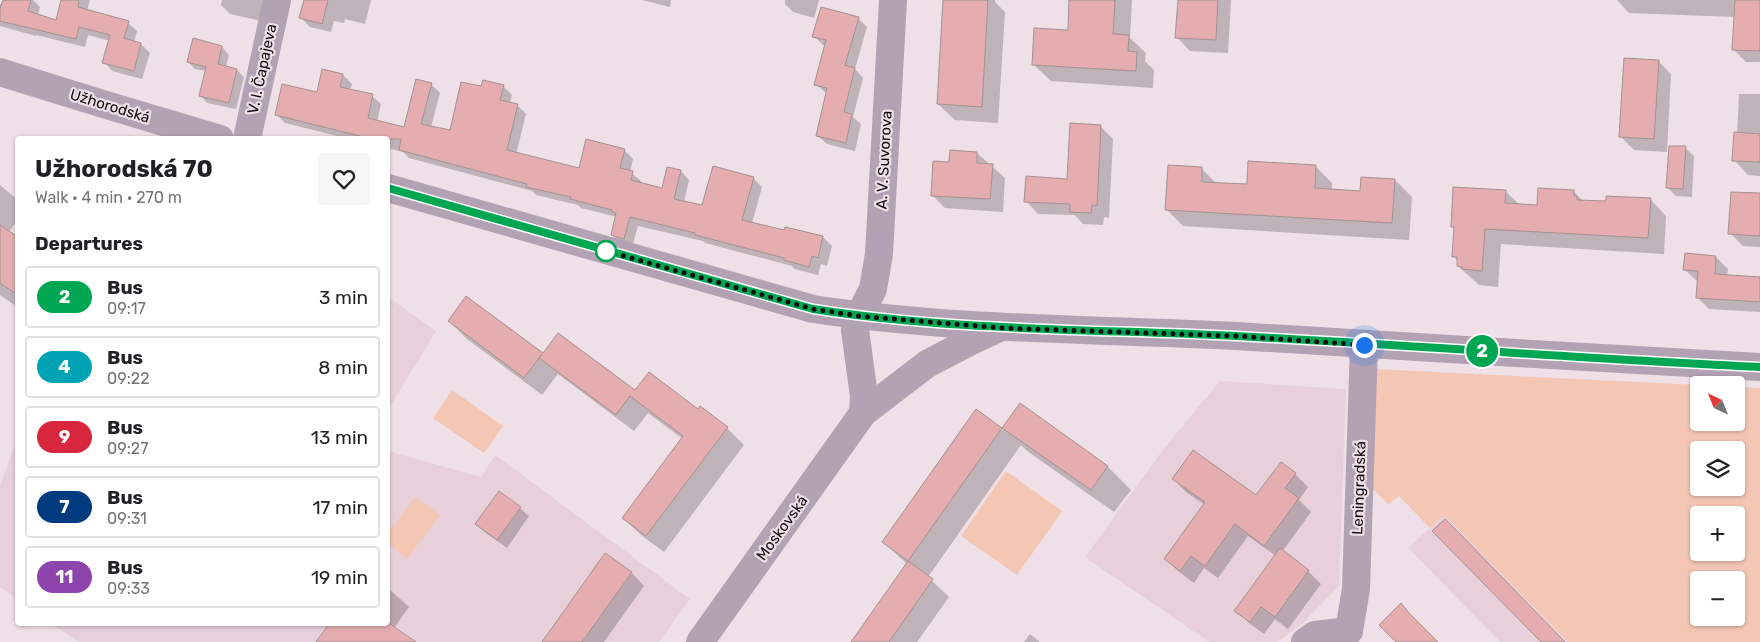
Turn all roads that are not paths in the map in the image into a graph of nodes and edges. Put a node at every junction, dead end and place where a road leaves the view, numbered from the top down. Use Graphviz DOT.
graph roads {
  1 [pos="277,0"];
  2 [pos="893,0"];
  3 [pos="0,72"];
  4 [pos="210,136"];
  5 [pos="248,136"];
  6 [pos="390,189"];
  7 [pos="859,316"];
  8 [pos="1001,328"];
  9 [pos="1364,345"];
  10 [pos="1760,366"];
  11 [pos="863,413"];
  12 [pos="1355,636"];
  13 [pos="700,642"];
  14 [pos="1305,642"];
  1 -- 5 [label="street, V. I. Čapajeva"];
  2 -- 7 [label="street, A. V. Suvorova"];
  3 -- 4 [label="street, Užhorodská"];
  6 -- 7 [label="street"];
  7 -- 8 [label="street"];
  7 -- 11 [label="street"];
  8 -- 9 [label="street"];
  8 -- 11 [label="street, Moskovská"];
  9 -- 10 [label="street"];
  9 -- 12 [label="street, Leningradská"];
  11 -- 13 [label="street, Moskovská"];
  12 -- 14 [label="street, Leningradská"];
}
